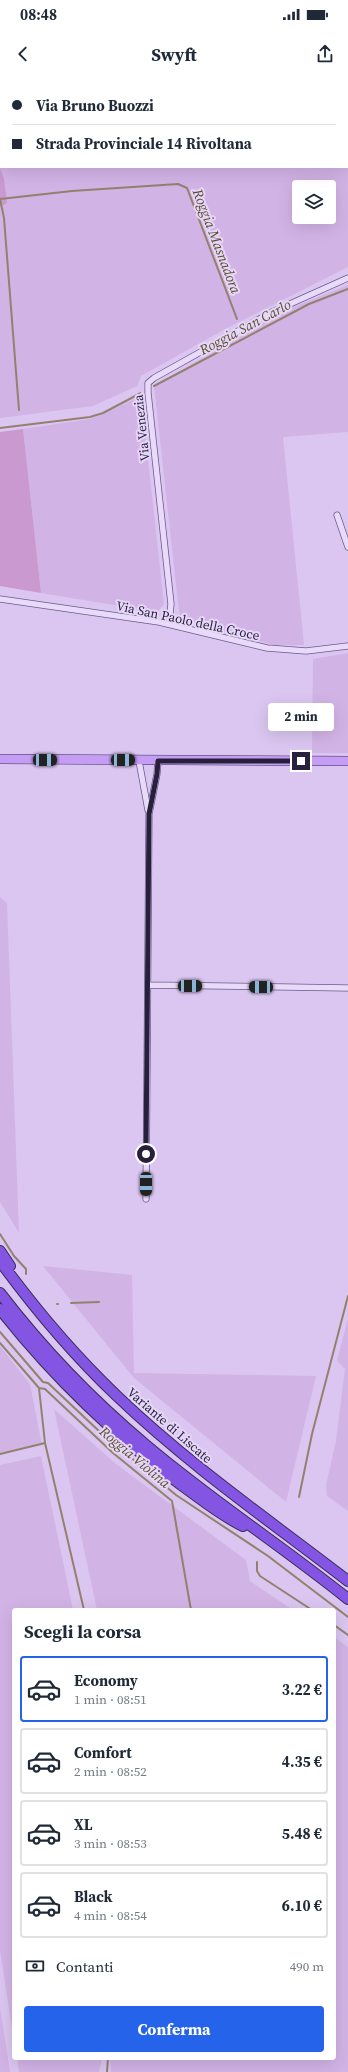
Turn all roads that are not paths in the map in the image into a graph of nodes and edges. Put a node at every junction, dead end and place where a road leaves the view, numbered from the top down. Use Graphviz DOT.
graph roads {
  1 [pos="348,278"];
  2 [pos="337,515"];
  3 [pos="348,547"];
  4 [pos="0,600"];
  5 [pos="170,624"];
  6 [pos="348,646"];
  7 [pos="0,759"];
  8 [pos="139,760"];
  9 [pos="158,761"];
  10 [pos="348,761"];
  11 [pos="149,814"];
  12 [pos="148,986"];
  13 [pos="348,988"];
  14 [pos="146,1199"];
  15 [pos="0,1251"];
  16 [pos="0,1261"];
  17 [pos="0,1293"];
  18 [pos="0,1309"];
  19 [pos="121,1400"];
  20 [pos="262,1534"];
  21 [pos="348,1581"];
  22 [pos="348,1599"];
  1 -- 5 [label="street, Via Venezia"];
  2 -- 3 [label="street"];
  4 -- 5 [label="street, Via San Paolo della Croce"];
  5 -- 6 [label="street, Via San Paolo della Croce"];
  7 -- 8 [label="main road"];
  8 -- 9 [label="main road"];
  8 -- 11 [label="street"];
  9 -- 10 [label="main road"];
  9 -- 11 [label="street"];
  11 -- 12 [label="street"];
  12 -- 13 [label="street"];
  12 -- 14 [label="street"];
  15 -- 19 [label="highway"];
  16 -- 19 [label="highway, Variante di Liscate"];
  17 -- 20 [label="highway"];
  18 -- 20 [label="highway"];
  19 -- 21 [label="highway, Variante di Liscate"];
  20 -- 22 [label="highway"];
}
